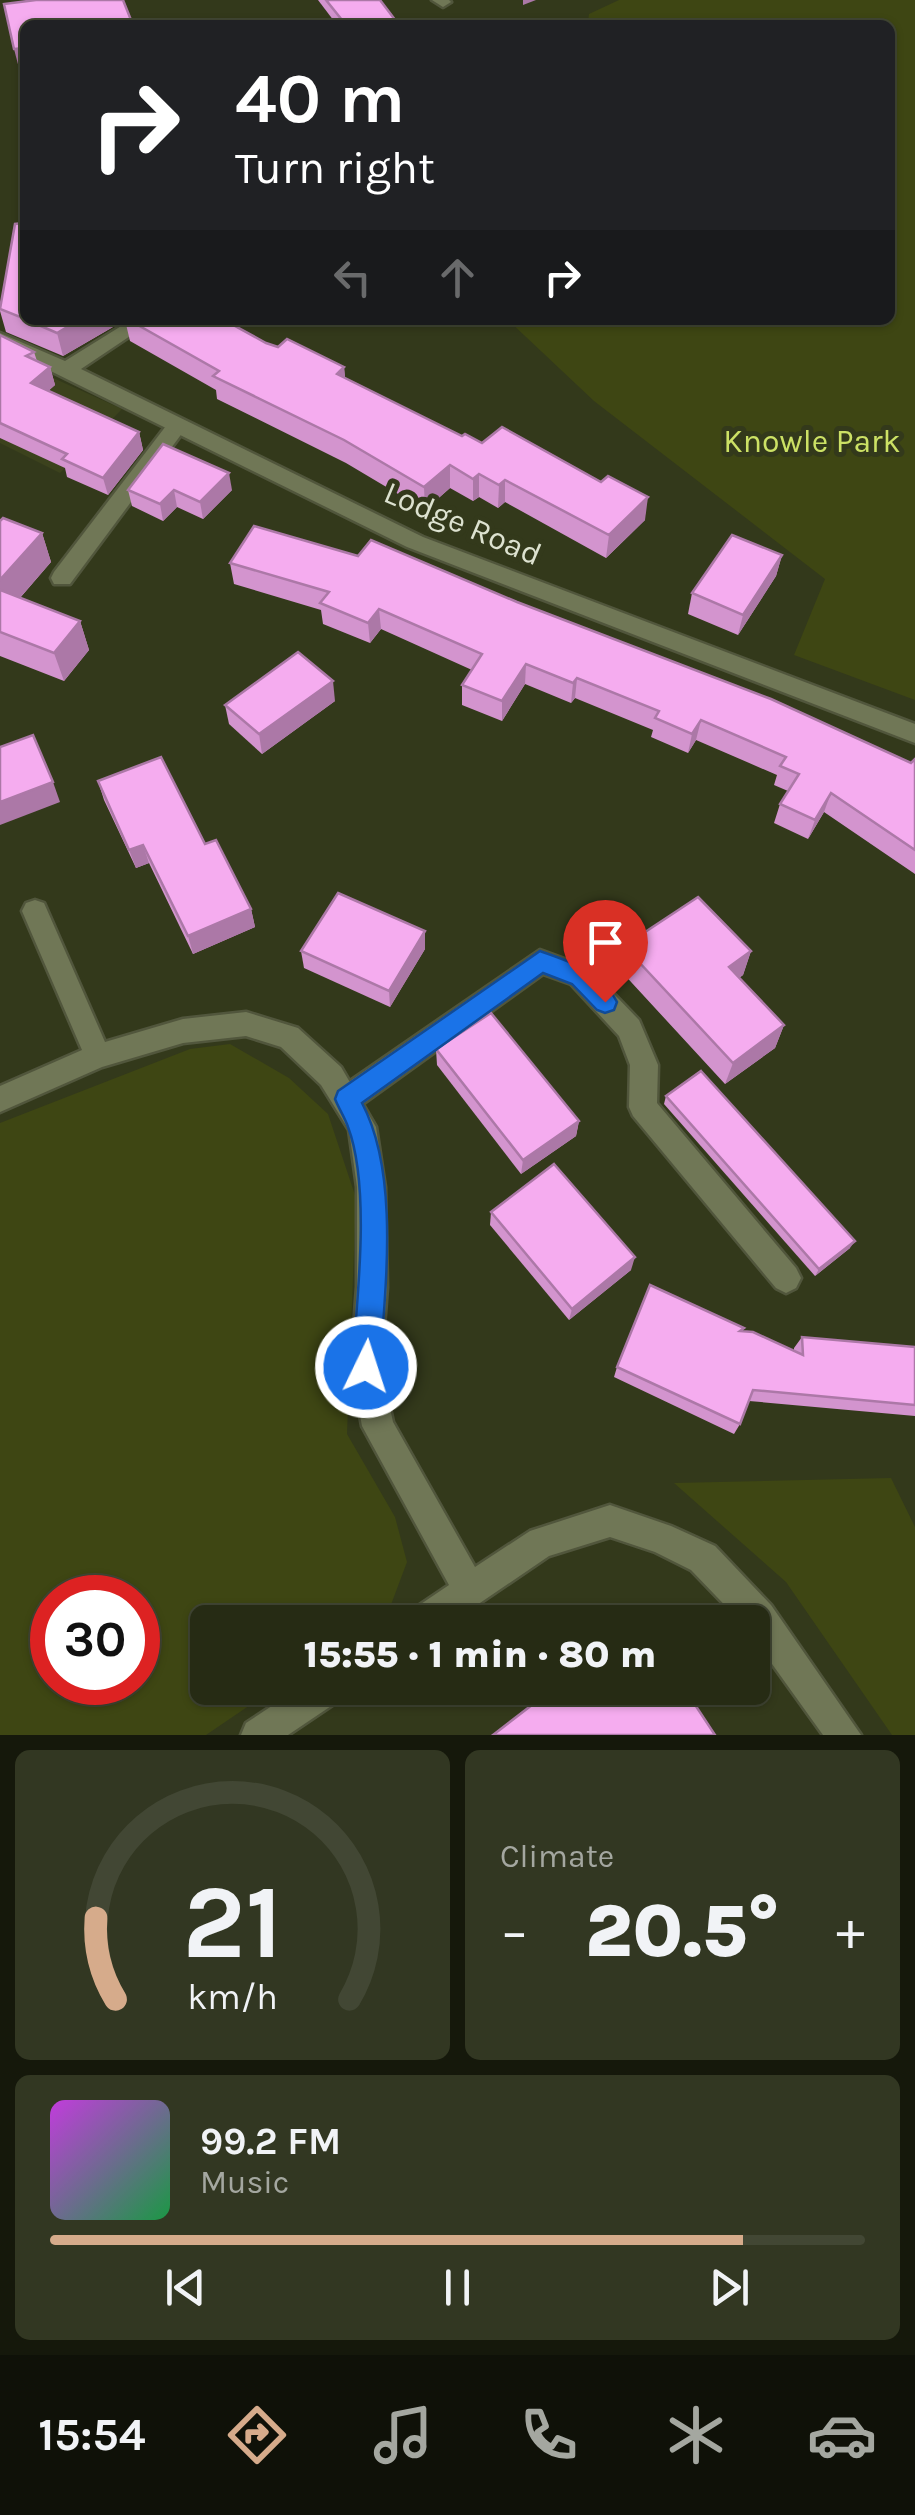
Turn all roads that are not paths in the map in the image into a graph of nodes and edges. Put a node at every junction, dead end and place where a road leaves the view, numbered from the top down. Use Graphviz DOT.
graph roads {
  1 [pos="137,325"];
  2 [pos="0,339"];
  3 [pos="66,368"];
  4 [pos="176,427"];
  5 [pos="62,578"];
  6 [pos="915,734"];
  7 [pos="35,911"];
  8 [pos="98,1056"];
  9 [pos="0,1099"];
  10 [pos="347,1099"];
  11 [pos="786,1278"];
  12 [pos="472,1590"];
  13 [pos="450,1605"];
  14 [pos="303,1705"];
  15 [pos="258,1735"];
  16 [pos="844,1735"];
  1 -- 3 [label="street"];
  2 -- 3 [label="street, Lodge Road"];
  3 -- 4 [label="street, Lodge Road"];
  4 -- 5 [label="street"];
  4 -- 6 [label="street, Lodge Road"];
  7 -- 8 [label="street"];
  8 -- 9 [label="street"];
  8 -- 10 [label="street"];
  10 -- 11 [label="street"];
  10 -- 12 [label="street"];
  12 -- 13 [label="street"];
  12 -- 16 [label="street"];
  14 -- 15 [label="street"];
}
